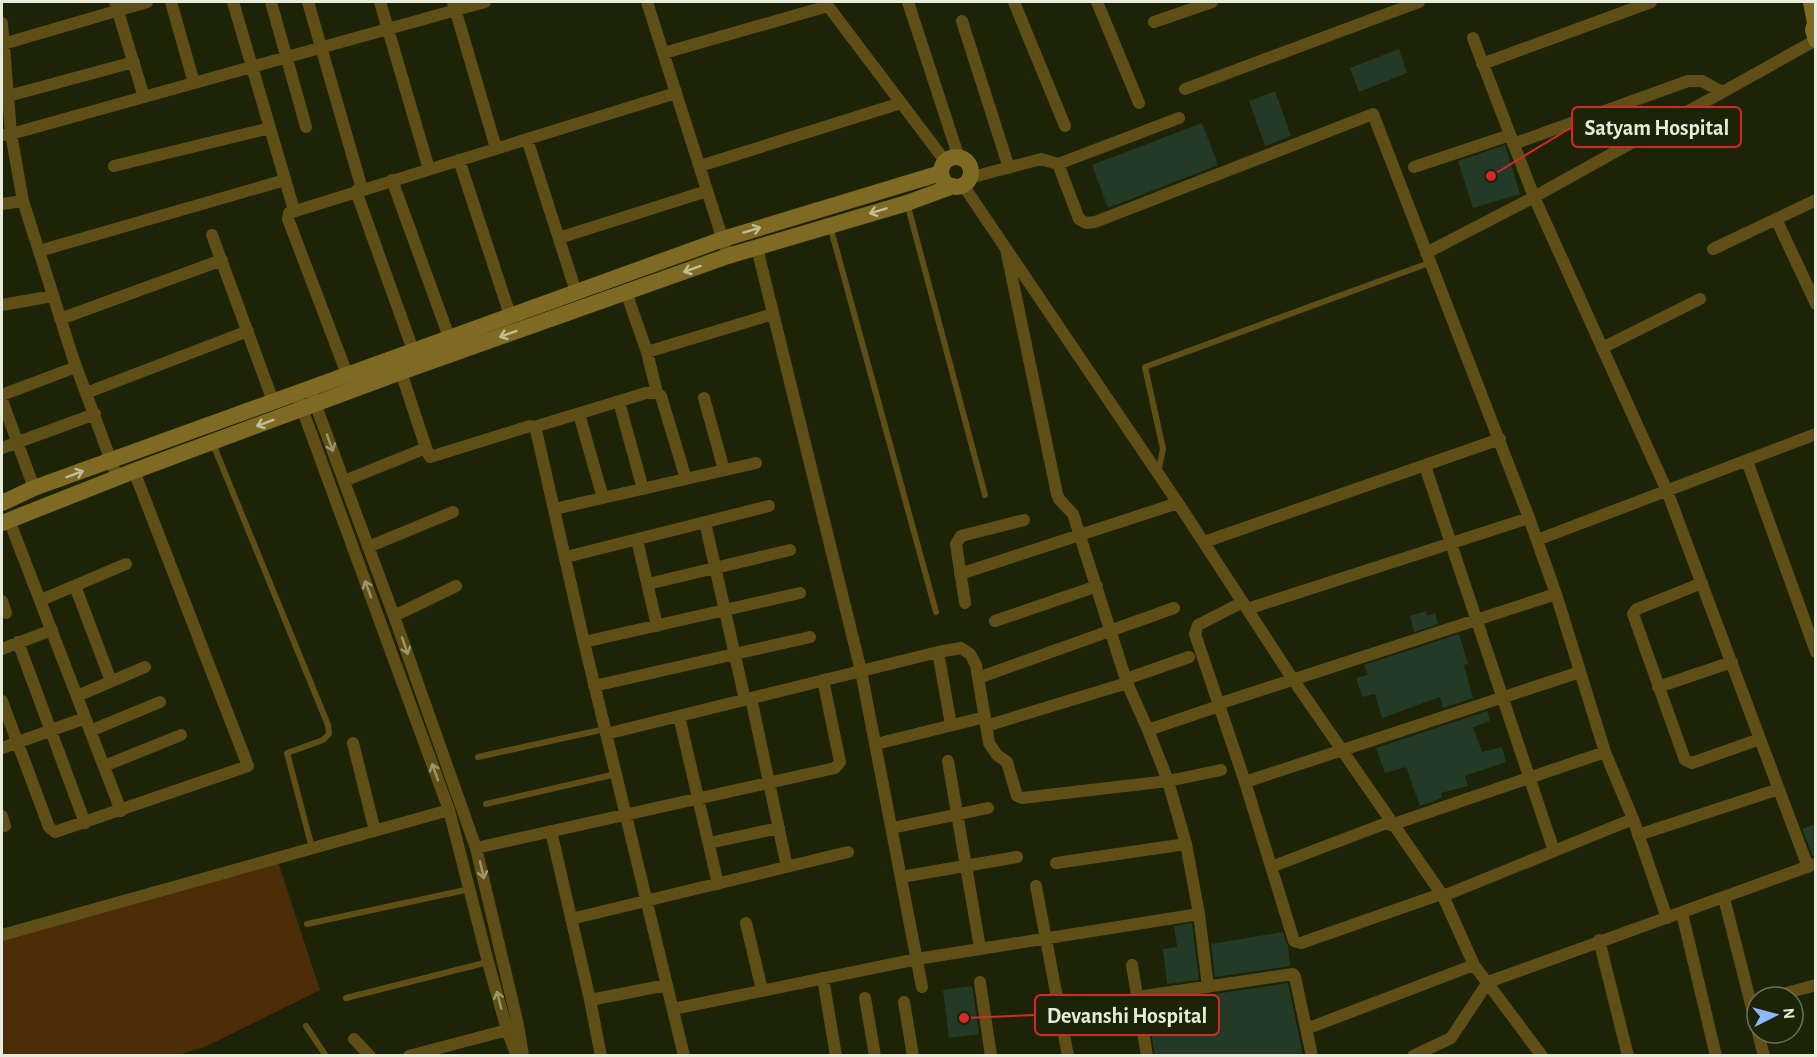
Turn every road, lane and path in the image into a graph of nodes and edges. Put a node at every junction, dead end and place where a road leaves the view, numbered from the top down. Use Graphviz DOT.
graph roads {
  1 [pos="147,2"];
  2 [pos="171,2"];
  3 [pos="233,2"];
  4 [pos="271,2"];
  5 [pos="308,2"];
  6 [pos="380,2"];
  7 [pos="485,2"];
  8 [pos="647,2"];
  9 [pos="908,2"];
  10 [pos="1014,2"];
  11 [pos="1097,2"];
  12 [pos="1212,2"];
  13 [pos="1419,2"];
  14 [pos="1651,2"];
  15 [pos="1811,2"];
  16 [pos="116,6"];
  17 [pos="454,6"];
  18 [pos="962,21"];
  19 [pos="1155,22"];
  20 [pos="2,23"];
  21 [pos="389,28"];
  22 [pos="1815,28"];
  23 [pos="1473,38"];
  24 [pos="3,44"];
  25 [pos="322,47"];
  26 [pos="664,53"];
  27 [pos="286,57"];
  28 [pos="134,62"];
  29 [pos="1482,64"];
  30 [pos="252,67"];
  31 [pos="4,72"];
  32 [pos="194,83"];
  33 [pos="1185,89"];
  34 [pos="1722,92"];
  35 [pos="676,93"];
  36 [pos="8,96"];
  37 [pos="144,97"];
  38 [pos="901,103"];
  39 [pos="1139,103"];
  40 [pos="1179,118"];
  41 [pos="1065,126"];
  42 [pos="306,127"];
  43 [pos="270,128"];
  44 [pos="6,134"];
  45 [pos="527,139"];
  46 [pos="1512,139"];
  47 [pos="496,148"];
  48 [pos="459,160"];
  49 [pos="948,164"];
  50 [pos="1058,165"];
  51 [pos="114,166"];
  52 [pos="699,166"];
  53 [pos="1414,167"];
  54 [pos="1009,168"];
  55 [pos="429,169"];
  56 [pos="285,180"];
  57 [pos="392,180"];
  58 [pos="962,183"];
  59 [pos="359,190"];
  60 [pos="708,191"];
  61 [pos="1534,197"];
  62 [pos="1815,200"];
  63 [pos="22,201"];
  64 [pos="907,203"];
  65 [pos="2,204"];
  66 [pos="294,210"];
  67 [pos="1776,219"];
  68 [pos="830,226"];
  69 [pos="212,235"];
  70 [pos="559,238"];
  71 [pos="723,239"];
  72 [pos="757,248"];
  73 [pos="1006,249"];
  74 [pos="1713,249"];
  75 [pos="39,251"];
  76 [pos="728,256"];
  77 [pos="1427,258"];
  78 [pos="222,260"];
  79 [pos="620,276"];
  80 [pos="576,292"];
  81 [pos="626,292"];
  82 [pos="53,296"];
  83 [pos="1700,299"];
  84 [pos="1815,304"];
  85 [pos="2,305"];
  86 [pos="773,314"];
  87 [pos="510,315"];
  88 [pos="60,319"];
  89 [pos="248,332"];
  90 [pos="449,337"];
  91 [pos="1602,348"];
  92 [pos="413,350"];
  93 [pos="647,352"];
  94 [pos="399,364"];
  95 [pos="76,367"];
  96 [pos="347,374"];
  97 [pos="86,393"];
  98 [pos="657,393"];
  99 [pos="2,397"];
  100 [pos="704,398"];
  101 [pos="306,399"];
  102 [pos="273,401"];
  103 [pos="619,402"];
  104 [pos="95,414"];
  105 [pos="579,414"];
  106 [pos="534,427"];
  107 [pos="1815,434"];
  108 [pos="1500,439"];
  109 [pos="17,442"];
  110 [pos="213,442"];
  111 [pos="2,448"];
  112 [pos="426,448"];
  113 [pos="111,461"];
  114 [pos="1747,461"];
  115 [pos="756,463"];
  116 [pos="1425,466"];
  117 [pos="724,470"];
  118 [pos="134,471"];
  119 [pos="1158,473"];
  120 [pos="117,477"];
  121 [pos="686,479"];
  122 [pos="344,481"];
  123 [pos="34,488"];
  124 [pos="643,489"];
  125 [pos="1667,491"];
  126 [pos="985,495"];
  127 [pos="603,498"];
  128 [pos="2,503"];
  129 [pos="1178,503"];
  130 [pos="769,506"];
  131 [pos="554,509"];
  132 [pos="453,512"];
  133 [pos="1529,518"];
  134 [pos="1024,520"];
  135 [pos="5,521"];
  136 [pos="705,522"];
  137 [pos="1081,535"];
  138 [pos="637,540"];
  139 [pos="1537,540"];
  140 [pos="1204,542"];
  141 [pos="1451,543"];
  142 [pos="369,547"];
  143 [pos="790,550"];
  144 [pos="566,557"];
  145 [pos="126,564"];
  146 [pos="715,568"];
  147 [pos="960,574"];
  148 [pos="1702,583"];
  149 [pos="648,584"];
  150 [pos="75,586"];
  151 [pos="456,586"];
  152 [pos="1097,586"];
  153 [pos="800,593"];
  154 [pos="1556,594"];
  155 [pos="41,600"];
  156 [pos="2,601"];
  157 [pos="965,603"];
  158 [pos="1245,606"];
  159 [pos="1174,608"];
  160 [pos="725,610"];
  161 [pos="936,612"];
  162 [pos="6,613"];
  163 [pos="394,615"];
  164 [pos="1476,620"];
  165 [pos="996,621"];
  166 [pos="657,626"];
  167 [pos="52,630"];
  168 [pos="1111,632"];
  169 [pos="810,637"];
  170 [pos="18,642"];
  171 [pos="584,642"];
  172 [pos="2,649"];
  173 [pos="938,652"];
  174 [pos="1815,652"];
  175 [pos="734,654"];
  176 [pos="1189,657"];
  177 [pos="1732,662"];
  178 [pos="145,667"];
  179 [pos="861,671"];
  180 [pos="1580,672"];
  181 [pos="978,678"];
  182 [pos="1292,678"];
  183 [pos="823,680"];
  184 [pos="111,681"];
  185 [pos="1126,681"];
  186 [pos="594,686"];
  187 [pos="1658,687"];
  188 [pos="77,696"];
  189 [pos="1502,698"];
  190 [pos="748,699"];
  191 [pos="2,701"];
  192 [pos="160,702"];
  193 [pos="1218,705"];
  194 [pos="679,716"];
  195 [pos="85,718"];
  196 [pos="985,722"];
  197 [pos="951,725"];
  198 [pos="50,730"];
  199 [pos="1148,730"];
  200 [pos="90,731"];
  201 [pos="605,731"];
  202 [pos="181,735"];
  203 [pos="1760,739"];
  204 [pos="17,742"];
  205 [pos="353,743"];
  206 [pos="876,744"];
  207 [pos="2,748"];
  208 [pos="1341,750"];
  209 [pos="1605,752"];
  210 [pos="478,757"];
  211 [pos="948,761"];
  212 [pos="104,766"];
  213 [pos="1221,770"];
  214 [pos="616,774"];
  215 [pos="1530,777"];
  216 [pos="1168,781"];
  217 [pos="1245,782"];
  218 [pos="769,784"];
  219 [pos="1779,789"];
  220 [pos="698,799"];
  221 [pos="486,804"];
  222 [pos="988,808"];
  223 [pos="449,810"];
  224 [pos="121,811"];
  225 [pos="625,814"];
  226 [pos="958,814"];
  227 [pos="1633,819"];
  228 [pos="85,823"];
  229 [pos="1390,823"];
  230 [pos="778,828"];
  231 [pos="892,828"];
  232 [pos="375,831"];
  233 [pos="551,831"];
  234 [pos="1638,835"];
  235 [pos="709,843"];
  236 [pos="1186,844"];
  237 [pos="312,848"];
  238 [pos="476,848"];
  239 [pos="1554,851"];
  240 [pos="848,852"];
  241 [pos="1017,857"];
  242 [pos="1056,862"];
  243 [pos="1812,865"];
  244 [pos="787,867"];
  245 [pos="967,867"];
  246 [pos="1271,867"];
  247 [pos="901,877"];
  248 [pos="718,884"];
  249 [pos="1036,886"];
  250 [pos="470,889"];
  251 [pos="1442,895"];
  252 [pos="1724,898"];
  253 [pos="647,902"];
  254 [pos="1682,913"];
  255 [pos="1199,914"];
  256 [pos="1667,918"];
  257 [pos="571,919"];
  258 [pos="746,923"];
  259 [pos="307,924"];
  260 [pos="2,935"];
  261 [pos="1046,938"];
  262 [pos="1599,940"];
  263 [pos="980,948"];
  264 [pos="917,959"];
  265 [pos="488,962"];
  266 [pos="1132,965"];
  267 [pos="1474,965"];
  268 [pos="823,978"];
  269 [pos="980,982"];
  270 [pos="1488,982"];
  271 [pos="667,985"];
  272 [pos="1749,985"];
  273 [pos="922,987"];
  274 [pos="1208,987"];
  275 [pos="762,990"];
  276 [pos="1137,997"];
  277 [pos="346,998"];
  278 [pos="865,998"];
  279 [pos="590,1000"];
  280 [pos="904,1002"];
  281 [pos="672,1009"];
  282 [pos="306,1026"];
  283 [pos="1306,1029"];
  284 [pos="507,1030"];
  285 [pos="354,1039"];
  286 [pos="326,1056"];
  287 [pos="369,1056"];
  288 [pos="409,1056"];
  289 [pos="517,1056"];
  290 [pos="523,1056"];
  291 [pos="601,1056"];
  292 [pos="684,1056"];
  293 [pos="836,1056"];
  294 [pos="875,1056"];
  295 [pos="913,1056"];
  296 [pos="991,1056"];
  297 [pos="1068,1056"];
  298 [pos="1146,1056"];
  299 [pos="1312,1056"];
  300 [pos="1413,1056"];
  301 [pos="1542,1056"];
  302 [pos="1628,1056"];
  303 [pos="1716,1056"];
  1 -- 16 [label="street"];
  2 -- 32 [label="street"];
  3 -- 30 [label="street"];
  4 -- 27 [label="street"];
  5 -- 25 [label="street"];
  6 -- 21 [label="street"];
  7 -- 17 [label="street"];
  8 -- 26 [label="street"];
  9 -- 49 [label="street"];
  10 -- 41 [label="street"];
  11 -- 39 [label="street"];
  12 -- 19 [label="street"];
  13 -- 33 [label="street"];
  14 -- 29 [label="street"];
  15 -- 22 [label="street"];
  16 -- 24 [label="street"];
  16 -- 28 [label="street"];
  17 -- 21 [label="street"];
  17 -- 47 [label="street"];
  18 -- 54 [label="street"];
  20 -- 24 [label="street"];
  21 -- 25 [label="street"];
  21 -- 55 [label="street"];
  22 -- 34 [label="street"];
  23 -- 29 [label="street"];
  24 -- 31 [label="street"];
  25 -- 27 [label="street"];
  25 -- 59 [label="street"];
  26 -- 35 [label="street"];
  26 -- 38 [label="street"];
  27 -- 30 [label="street"];
  27 -- 42 [label="street"];
  28 -- 36 [label="street"];
  28 -- 37 [label="street"];
  29 -- 46 [label="street"];
  30 -- 32 [label="street"];
  30 -- 43 [label="street"];
  31 -- 36 [label="street"];
  32 -- 37 [label="street"];
  34 -- 46 [label="street"];
  34 -- 61 [label="street"];
  35 -- 45 [label="street"];
  35 -- 52 [label="street"];
  36 -- 44 [label="street"];
  37 -- 44 [label="street"];
  38 -- 49 [label="street"];
  38 -- 52 [label="street"];
  40 -- 50 [label="street"];
  43 -- 51 [label="street"];
  43 -- 56 [label="street"];
  44 -- 63 [label="street"];
  45 -- 47 [label="street"];
  45 -- 70 [label="street"];
  46 -- 53 [label="street"];
  46 -- 61 [label="street"];
  47 -- 48 [label="street"];
  48 -- 55 [label="street"];
  48 -- 87 [label="street"];
  49 -- 58 [label="street"];
  49 -- 58 [label="street"];
  71 -- 49 [label="street, one-way"];
  50 -- 54 [label="street"];
  50 -- 77 [label="street"];
  52 -- 60 [label="street"];
  54 -- 58 [label="street"];
  55 -- 57 [label="street"];
  56 -- 66 [label="street"];
  56 -- 75 [label="street"];
  57 -- 59 [label="street"];
  57 -- 90 [label="street"];
  58 -- 64 [label="street"];
  58 -- 73 [label="street"];
  59 -- 66 [label="street"];
  59 -- 92 [label="street"];
  60 -- 70 [label="street"];
  60 -- 71 [label="street"];
  61 -- 77 [label="street"];
  61 -- 91 [label="street"];
  62 -- 67 [label="street"];
  63 -- 65 [label="street"];
  63 -- 75 [label="street"];
  64 -- 68 [label="street, one-way"];
  64 -- 126 [label="lane"];
  66 -- 96 [label="street"];
  67 -- 74 [label="street"];
  67 -- 84 [label="street"];
  68 -- 72 [label="street"];
  68 -- 161 [label="lane"];
  69 -- 78 [label="street"];
  70 -- 80 [label="street"];
  71 -- 76 [label="street"];
  71 -- 79 [label="street"];
  72 -- 76 [label="street"];
  72 -- 86 [label="street"];
  73 -- 119 [label="street"];
  73 -- 137 [label="street"];
  75 -- 82 [label="street"];
  76 -- 81 [label="street, one-way"];
  77 -- 108 [label="street"];
  77 -- 119 [label="lane"];
  78 -- 88 [label="street"];
  78 -- 89 [label="street"];
  79 -- 80 [label="street"];
  79 -- 81 [label="street"];
  80 -- 87 [label="street"];
  81 -- 93 [label="street"];
  81 -- 94 [label="street, one-way"];
  82 -- 85 [label="street"];
  82 -- 88 [label="street"];
  83 -- 91 [label="street"];
  86 -- 93 [label="street"];
  86 -- 179 [label="street"];
  87 -- 90 [label="street"];
  88 -- 95 [label="street"];
  89 -- 97 [label="street"];
  89 -- 102 [label="street"];
  90 -- 92 [label="street"];
  91 -- 125 [label="street"];
  92 -- 94 [label="street"];
  93 -- 98 [label="street"];
  94 -- 96 [label="street"];
  94 -- 101 [label="street"];
  94 -- 112 [label="street"];
  95 -- 97 [label="street"];
  95 -- 99 [label="street"];
  96 -- 101 [label="street"];
  97 -- 104 [label="street"];
  98 -- 103 [label="street"];
  98 -- 121 [label="street"];
  99 -- 109 [label="street"];
  100 -- 117 [label="street"];
  101 -- 102 [label="street"];
  101 -- 110 [label="street, one-way"];
  101 -- 122 [label="street, one-way"];
  223 -- 101 [label="street, one-way"];
  102 -- 113 [label="street"];
  103 -- 105 [label="street"];
  103 -- 124 [label="street"];
  104 -- 109 [label="street"];
  104 -- 113 [label="street"];
  105 -- 106 [label="street"];
  105 -- 127 [label="street"];
  106 -- 112 [label="street"];
  106 -- 131 [label="street"];
  107 -- 114 [label="street"];
  108 -- 116 [label="street"];
  108 -- 133 [label="street"];
  109 -- 111 [label="street"];
  109 -- 123 [label="street"];
  110 -- 118 [label="street"];
  110 -- 237 [label="lane"];
  112 -- 122 [label="street"];
  113 -- 120 [label="street"];
  123 -- 113 [label="street, one-way"];
  114 -- 125 [label="street"];
  114 -- 174 [label="street"];
  115 -- 117 [label="street"];
  116 -- 140 [label="street"];
  116 -- 141 [label="street"];
  117 -- 121 [label="street"];
  118 -- 120 [label="street"];
  118 -- 224 [label="street"];
  119 -- 129 [label="street"];
  120 -- 135 [label="street"];
  121 -- 124 [label="street"];
  122 -- 142 [label="street"];
  123 -- 128 [label="street"];
  124 -- 127 [label="street"];
  125 -- 139 [label="street"];
  125 -- 148 [label="street"];
  127 -- 131 [label="street"];
  129 -- 137 [label="street"];
  129 -- 140 [label="street"];
  130 -- 136 [label="street"];
  131 -- 144 [label="street"];
  132 -- 142 [label="street"];
  133 -- 139 [label="street"];
  133 -- 141 [label="street"];
  134 -- 147 [label="street"];
  135 -- 155 [label="street"];
  136 -- 138 [label="street"];
  136 -- 146 [label="street"];
  137 -- 147 [label="street"];
  137 -- 152 [label="street"];
  138 -- 144 [label="street"];
  138 -- 149 [label="street"];
  139 -- 154 [label="street"];
  140 -- 158 [label="street"];
  141 -- 158 [label="street"];
  141 -- 164 [label="street"];
  142 -- 163 [label="street"];
  143 -- 146 [label="street"];
  144 -- 171 [label="street"];
  145 -- 150 [label="street"];
  146 -- 149 [label="street"];
  146 -- 160 [label="street"];
  147 -- 157 [label="street"];
  148 -- 177 [label="street"];
  148 -- 187 [label="street"];
  149 -- 166 [label="street"];
  150 -- 155 [label="street"];
  150 -- 184 [label="street"];
  151 -- 163 [label="street"];
  152 -- 165 [label="street"];
  152 -- 168 [label="street"];
  153 -- 160 [label="street"];
  154 -- 164 [label="street"];
  154 -- 180 [label="street"];
  155 -- 167 [label="street"];
  156 -- 162 [label="street"];
  158 -- 182 [label="street"];
  158 -- 193 [label="street"];
  159 -- 168 [label="street"];
  160 -- 166 [label="street"];
  160 -- 175 [label="street"];
  163 -- 238 [label="street, one-way"];
  164 -- 182 [label="street"];
  164 -- 189 [label="street"];
  166 -- 171 [label="street"];
  167 -- 170 [label="street"];
  167 -- 188 [label="street"];
  168 -- 181 [label="street"];
  168 -- 185 [label="street"];
  169 -- 175 [label="street"];
  170 -- 172 [label="street"];
  170 -- 198 [label="street"];
  171 -- 186 [label="street"];
  173 -- 179 [label="street"];
  173 -- 181 [label="street"];
  173 -- 197 [label="street"];
  175 -- 186 [label="street"];
  175 -- 190 [label="street"];
  176 -- 185 [label="street"];
  177 -- 187 [label="street"];
  177 -- 203 [label="street"];
  178 -- 184 [label="street"];
  179 -- 183 [label="street"];
  179 -- 206 [label="street"];
  180 -- 189 [label="street"];
  180 -- 209 [label="street"];
  181 -- 196 [label="street"];
  182 -- 193 [label="street"];
  182 -- 208 [label="street"];
  183 -- 190 [label="street"];
  183 -- 218 [label="street"];
  184 -- 188 [label="street"];
  185 -- 196 [label="street"];
  185 -- 199 [label="street"];
  186 -- 201 [label="street"];
  187 -- 203 [label="street"];
  188 -- 195 [label="street"];
  189 -- 208 [label="street"];
  189 -- 215 [label="street"];
  190 -- 194 [label="street"];
  190 -- 218 [label="street"];
  191 -- 204 [label="street"];
  192 -- 200 [label="street"];
  193 -- 199 [label="street"];
  193 -- 217 [label="street"];
  194 -- 201 [label="street"];
  194 -- 220 [label="street"];
  195 -- 198 [label="street"];
  195 -- 200 [label="street"];
  196 -- 197 [label="street"];
  196 -- 216 [label="street"];
  197 -- 206 [label="street"];
  198 -- 204 [label="street"];
  198 -- 228 [label="street"];
  199 -- 216 [label="street"];
  200 -- 212 [label="street"];
  201 -- 210 [label="lane"];
  201 -- 214 [label="street"];
  202 -- 212 [label="street"];
  203 -- 219 [label="street"];
  204 -- 207 [label="street"];
  204 -- 228 [label="street"];
  205 -- 232 [label="street"];
  206 -- 231 [label="street"];
  208 -- 217 [label="street"];
  208 -- 229 [label="street"];
  209 -- 215 [label="street"];
  209 -- 227 [label="street"];
  211 -- 226 [label="street"];
  212 -- 224 [label="street"];
  213 -- 216 [label="street"];
  214 -- 221 [label="lane"];
  214 -- 225 [label="street"];
  215 -- 229 [label="street"];
  215 -- 239 [label="street"];
  216 -- 236 [label="street"];
  217 -- 246 [label="street"];
  218 -- 220 [label="street"];
  218 -- 230 [label="street"];
  219 -- 234 [label="street"];
  219 -- 243 [label="street"];
  220 -- 225 [label="street"];
  220 -- 235 [label="street"];
  222 -- 226 [label="street"];
  223 -- 232 [label="street"];
  223 -- 250 [label="street"];
  224 -- 228 [label="street"];
  225 -- 233 [label="street"];
  225 -- 253 [label="street"];
  226 -- 231 [label="street"];
  226 -- 245 [label="street"];
  227 -- 234 [label="street"];
  227 -- 239 [label="street"];
  229 -- 246 [label="street"];
  229 -- 251 [label="street"];
  230 -- 235 [label="street"];
  230 -- 244 [label="street"];
  231 -- 247 [label="street"];
  232 -- 237 [label="street"];
  233 -- 238 [label="street"];
  233 -- 257 [label="street"];
  234 -- 256 [label="street"];
  235 -- 248 [label="street"];
  236 -- 242 [label="street"];
  236 -- 255 [label="street"];
  237 -- 260 [label="street"];
  238 -- 290 [label="street, one-way"];
  239 -- 251 [label="street"];
  240 -- 244 [label="street"];
  241 -- 245 [label="street"];
  243 -- 252 [label="street"];
  244 -- 248 [label="street"];
  245 -- 247 [label="street"];
  245 -- 263 [label="street"];
  246 -- 251 [label="street"];
  247 -- 264 [label="street"];
  248 -- 253 [label="street"];
  249 -- 261 [label="street"];
  250 -- 259 [label="lane"];
  250 -- 265 [label="street"];
  251 -- 267 [label="street"];
  252 -- 254 [label="street"];
  252 -- 272 [label="street"];
  253 -- 257 [label="street"];
  253 -- 271 [label="street"];
  254 -- 256 [label="street"];
  254 -- 303 [label="street"];
  255 -- 261 [label="street"];
  255 -- 274 [label="street"];
  256 -- 262 [label="street"];
  257 -- 279 [label="street"];
  258 -- 275 [label="street"];
  261 -- 263 [label="street"];
  261 -- 297 [label="street"];
  262 -- 270 [label="street"];
  262 -- 302 [label="street"];
  263 -- 264 [label="street"];
  264 -- 268 [label="street"];
  264 -- 273 [label="street"];
  265 -- 277 [label="lane"];
  284 -- 265 [label="street, one-way"];
  266 -- 276 [label="street"];
  267 -- 270 [label="street"];
  267 -- 283 [label="street"];
  268 -- 275 [label="street"];
  268 -- 293 [label="street"];
  269 -- 296 [label="street"];
  270 -- 300 [label="street"];
  270 -- 301 [label="street"];
  271 -- 279 [label="street"];
  271 -- 281 [label="street"];
  274 -- 276 [label="street"];
  274 -- 283 [label="street"];
  275 -- 281 [label="street"];
  276 -- 298 [label="street"];
  278 -- 294 [label="street"];
  279 -- 291 [label="street"];
  280 -- 295 [label="street"];
  281 -- 292 [label="street"];
  282 -- 286 [label="lane"];
  283 -- 299 [label="street"];
  284 -- 288 [label="street"];
  284 -- 289 [label="street"];
  285 -- 287 [label="street"];
}
